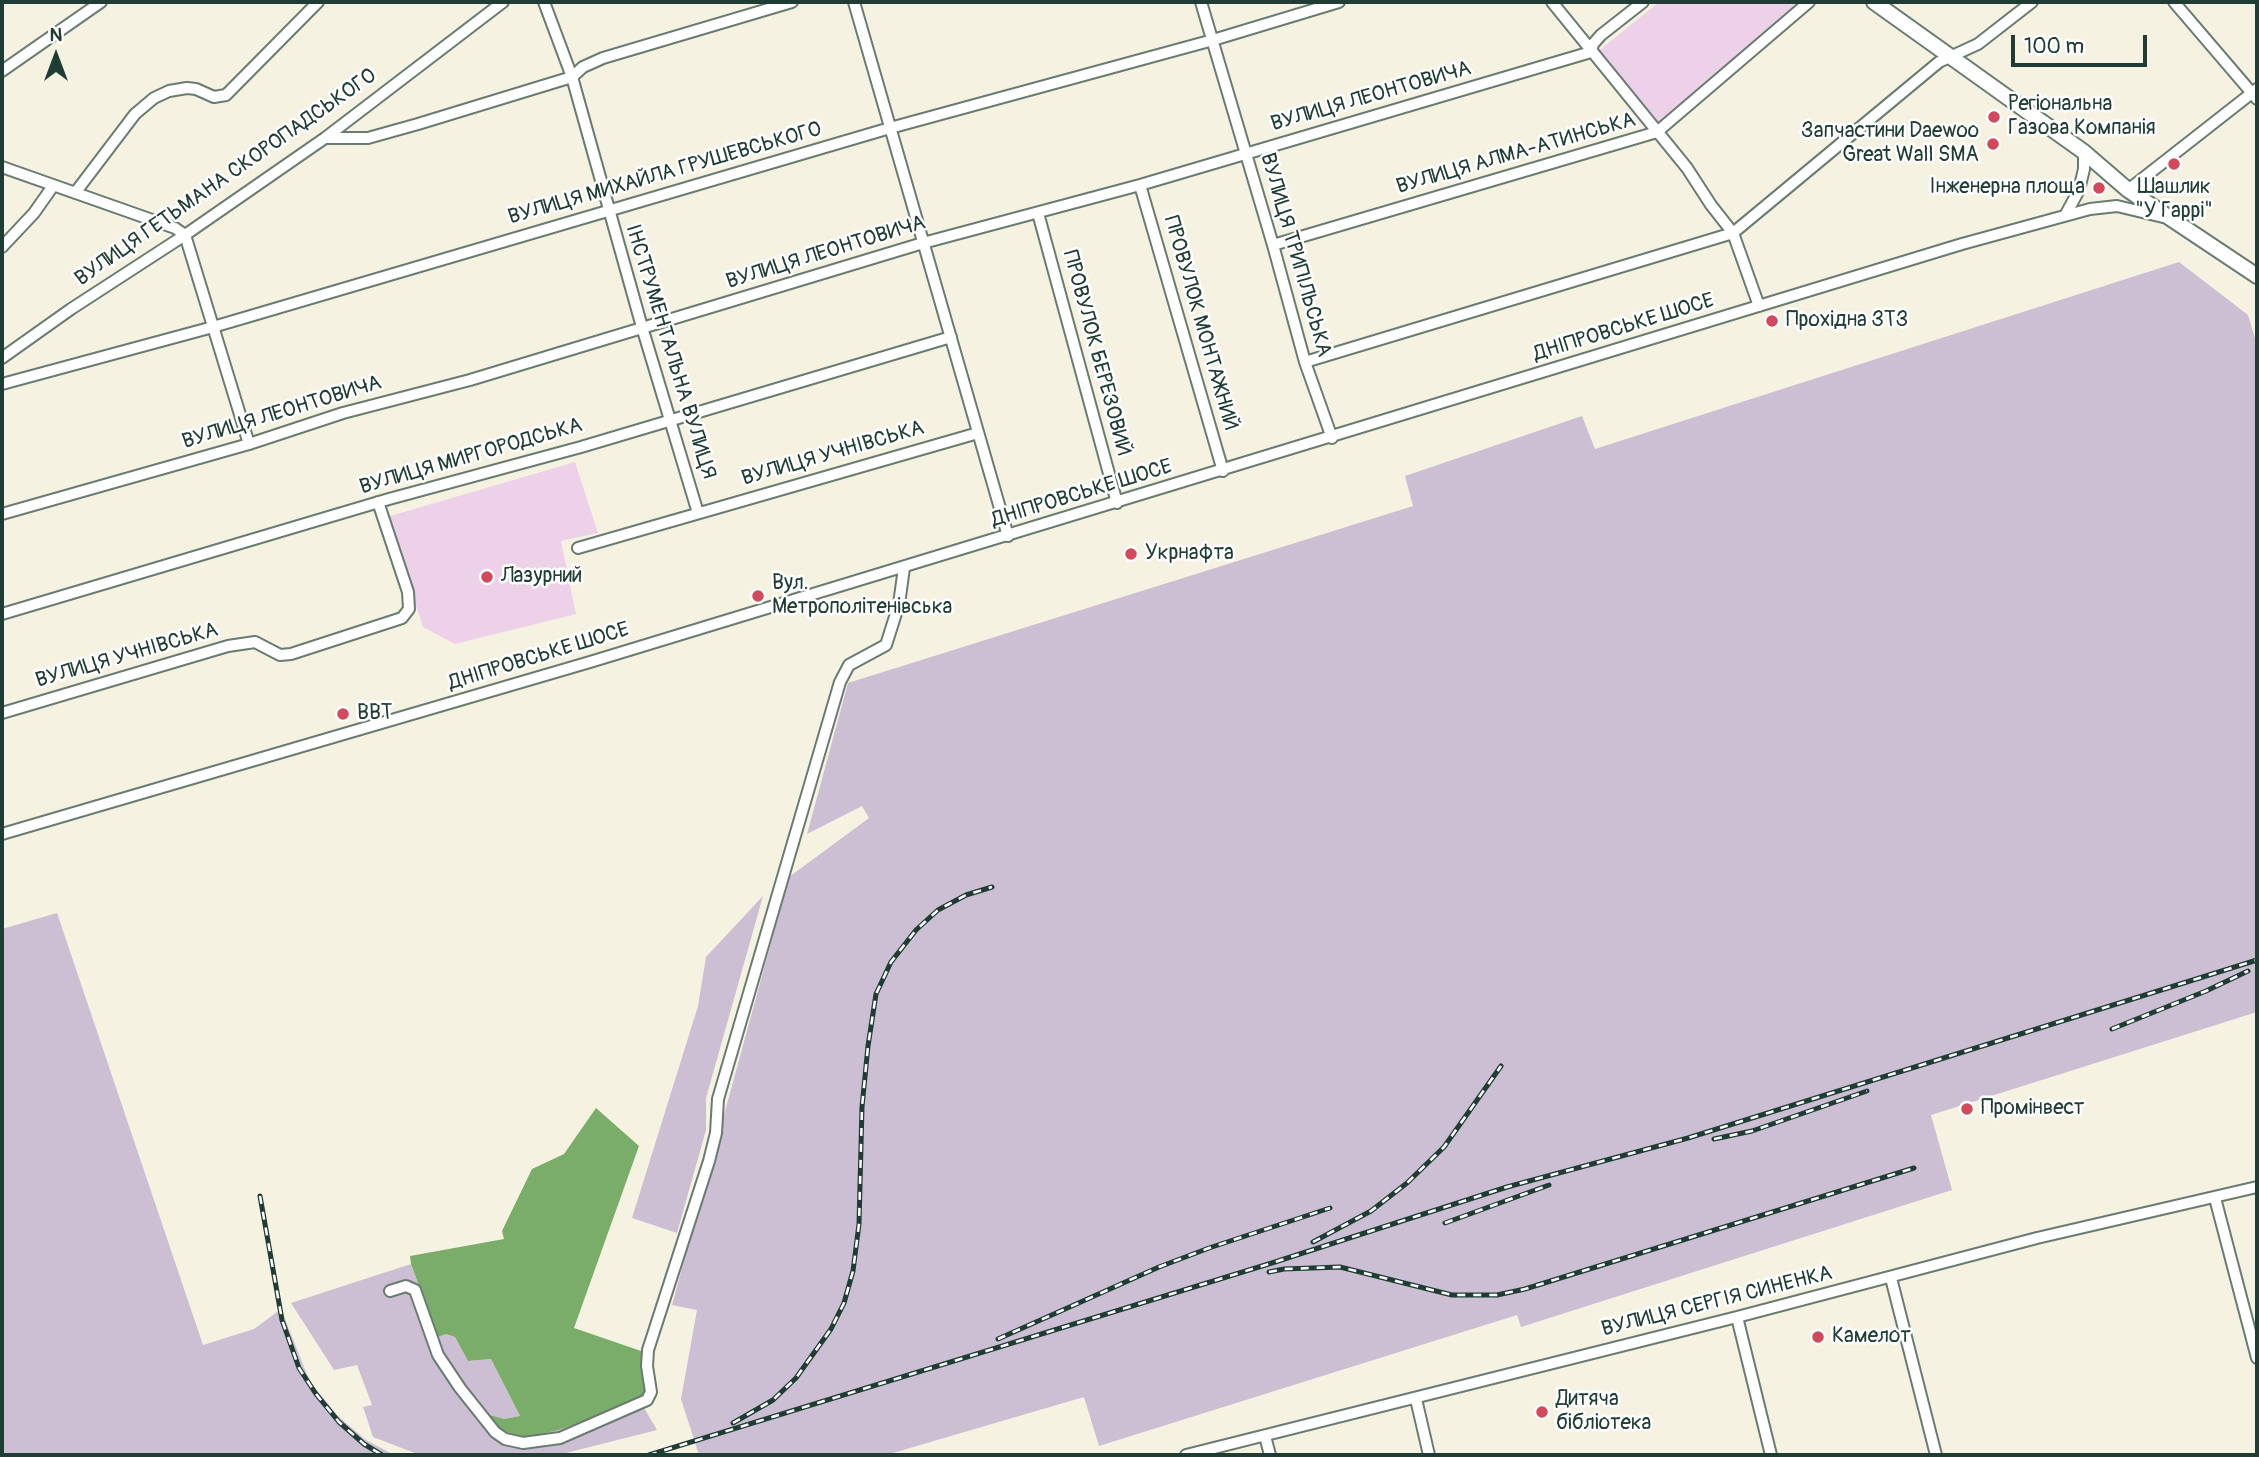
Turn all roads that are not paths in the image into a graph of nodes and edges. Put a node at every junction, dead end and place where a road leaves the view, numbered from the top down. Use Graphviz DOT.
graph roads {
  1 [pos="101,2"];
  2 [pos="318,2"];
  3 [pos="503,2"];
  4 [pos="544,2"];
  5 [pos="792,2"];
  6 [pos="854,2"];
  7 [pos="1201,2"];
  8 [pos="1339,2"];
  9 [pos="1552,2"];
  10 [pos="1643,2"];
  11 [pos="1809,2"];
  12 [pos="1874,2"];
  13 [pos="2032,2"];
  14 [pos="2174,2"];
  15 [pos="1213,40"];
  16 [pos="1591,52"];
  17 [pos="1953,57"];
  18 [pos="2,71"];
  19 [pos="572,77"];
  20 [pos="2256,93"];
  21 [pos="890,128"];
  22 [pos="1657,132"];
  23 [pos="325,138"];
  24 [pos="2084,152"];
  25 [pos="1246,154"];
  26 [pos="2,167"];
  27 [pos="1140,185"];
  28 [pos="53,186"];
  29 [pos="2128,190"];
  30 [pos="75,192"];
  31 [pos="608,211"];
  32 [pos="1038,213"];
  33 [pos="2066,214"];
  34 [pos="2172,220"];
  35 [pos="1733,233"];
  36 [pos="186,234"];
  37 [pos="923,243"];
  38 [pos="1273,245"];
  39 [pos="2,247"];
  40 [pos="2257,276"];
  41 [pos="1759,306"];
  42 [pos="213,327"];
  43 [pos="642,327"];
  44 [pos="951,337"];
  45 [pos="2,358"];
  46 [pos="1305,362"];
  47 [pos="2,384"];
  48 [pos="670,419"];
  49 [pos="978,433"];
  50 [pos="1332,438"];
  51 [pos="249,444"];
  52 [pos="1223,471"];
  53 [pos="378,502"];
  54 [pos="1118,503"];
  55 [pos="698,513"];
  56 [pos="2,514"];
  57 [pos="1008,536"];
  58 [pos="578,548"];
  59 [pos="904,568"];
  60 [pos="2,614"];
  61 [pos="2,713"];
  62 [pos="2,834"];
  63 [pos="2257,1187"];
  64 [pos="2215,1198"];
  65 [pos="1891,1278"];
  66 [pos="390,1291"];
  67 [pos="1737,1317"];
  68 [pos="2257,1358"];
  69 [pos="1416,1399"];
  70 [pos="1265,1436"];
  71 [pos="1186,1455"];
  72 [pos="1270,1455"];
  73 [pos="1429,1455"];
  74 [pos="1771,1455"];
  75 [pos="1936,1455"];
  1 -- 18 [label="street"];
  2 -- 30 [label="street"];
  3 -- 23 [label="street, ВУЛИЦЯ ГЕТЬМАНА СКОРОПАДСЬКОГО"];
  4 -- 19 [label="street, ІНСТРУМЕНТАЛЬНА ВУЛИЦЯ"];
  5 -- 19 [label="street"];
  6 -- 21 [label="street"];
  7 -- 15 [label="street, ВУЛИЦЯ ТРИПІЛЬСЬКА"];
  8 -- 15 [label="street, ВУЛИЦЯ МИХАЙЛА ГРУШЕВСЬКОГО"];
  9 -- 16 [label="street"];
  10 -- 16 [label="street"];
  11 -- 22 [label="street, ВУЛИЦЯ АЛМА-АТИНСЬКА"];
  12 -- 17 [label="main road"];
  13 -- 17 [label="street"];
  14 -- 20 [label="street"];
  15 -- 21 [label="street, ВУЛИЦЯ МИХАЙЛА ГРУШЕВСЬКОГО"];
  15 -- 25 [label="street, ВУЛИЦЯ ТРИПІЛЬСЬКА"];
  16 -- 22 [label="street"];
  16 -- 25 [label="street, ВУЛИЦЯ ЛЕОНТОВИЧА"];
  17 -- 24 [label="main road"];
  17 -- 35 [label="street"];
  19 -- 23 [label="street"];
  19 -- 31 [label="street, ІНСТРУМЕНТАЛЬНА ВУЛИЦЯ"];
  20 -- 29 [label="street"];
  21 -- 31 [label="street, ВУЛИЦЯ МИХАЙЛА ГРУШЕВСЬКОГО"];
  21 -- 37 [label="street"];
  22 -- 35 [label="street"];
  22 -- 38 [label="street, ВУЛИЦЯ АЛМА-АТИНСЬКА"];
  23 -- 36 [label="street, ВУЛИЦЯ ГЕТЬМАНА СКОРОПАДСЬКОГО"];
  24 -- 29 [label="main road"];
  24 -- 33 [label="street"];
  25 -- 27 [label="street, ВУЛИЦЯ ЛЕОНТОВИЧА"];
  25 -- 38 [label="street, ВУЛИЦЯ ТРИПІЛЬСЬКА"];
  26 -- 28 [label="street"];
  27 -- 32 [label="street, ВУЛИЦЯ ЛЕОНТОВИЧА"];
  27 -- 52 [label="street, ПРОВУЛОК МОНТАЖНИЙ"];
  28 -- 30 [label="street"];
  28 -- 39 [label="street"];
  29 -- 34 [label="main road"];
  30 -- 36 [label="street"];
  31 -- 42 [label="street, ВУЛИЦЯ МИХАЙЛА ГРУШЕВСЬКОГО"];
  31 -- 43 [label="street, ІНСТРУМЕНТАЛЬНА ВУЛИЦЯ"];
  32 -- 37 [label="street, ВУЛИЦЯ ЛЕОНТОВИЧА"];
  32 -- 54 [label="street, ПРОВУЛОК БЕРЕЗОВИЙ"];
  33 -- 34 [label="street, ДНІПРОВСЬКЕ ШОСЕ"];
  33 -- 41 [label="street, ДНІПРОВСЬКЕ ШОСЕ"];
  34 -- 40 [label="main road"];
  35 -- 41 [label="street"];
  35 -- 46 [label="street"];
  36 -- 42 [label="street"];
  36 -- 45 [label="street, ВУЛИЦЯ ГЕТЬМАНА СКОРОПАДСЬКОГО"];
  37 -- 43 [label="street, ВУЛИЦЯ ЛЕОНТОВИЧА"];
  37 -- 44 [label="street"];
  38 -- 46 [label="street, ВУЛИЦЯ ТРИПІЛЬСЬКА"];
  41 -- 50 [label="street, ДНІПРОВСЬКЕ ШОСЕ"];
  42 -- 47 [label="street, ВУЛИЦЯ МИХАЙЛА ГРУШЕВСЬКОГО"];
  42 -- 51 [label="street"];
  43 -- 48 [label="street, ІНСТРУМЕНТАЛЬНА ВУЛИЦЯ"];
  43 -- 51 [label="street, ВУЛИЦЯ ЛЕОНТОВИЧА"];
  44 -- 48 [label="street, ВУЛИЦЯ МИРГОРОДСЬКА"];
  44 -- 49 [label="street"];
  46 -- 50 [label="street, ВУЛИЦЯ ТРИПІЛЬСЬКА"];
  48 -- 53 [label="street, ВУЛИЦЯ МИРГОРОДСЬКА"];
  48 -- 55 [label="street, ІНСТРУМЕНТАЛЬНА ВУЛИЦЯ"];
  49 -- 55 [label="street, ВУЛИЦЯ УЧНІВСЬКА"];
  49 -- 57 [label="street"];
  50 -- 52 [label="street, ДНІПРОВСЬКЕ ШОСЕ"];
  51 -- 56 [label="street, ВУЛИЦЯ ЛЕОНТОВИЧА"];
  52 -- 54 [label="street, ДНІПРОВСЬКЕ ШОСЕ"];
  53 -- 60 [label="street, ВУЛИЦЯ МИРГОРОДСЬКА"];
  53 -- 61 [label="street, ВУЛИЦЯ УЧНІВСЬКА"];
  54 -- 57 [label="street, ДНІПРОВСЬКЕ ШОСЕ"];
  55 -- 58 [label="street, ВУЛИЦЯ УЧНІВСЬКА"];
  57 -- 59 [label="street, ДНІПРОВСЬКЕ ШОСЕ"];
  59 -- 62 [label="street, ДНІПРОВСЬКЕ ШОСЕ"];
  59 -- 66 [label="street"];
  63 -- 64 [label="street, ВУЛИЦЯ СЕРГІЯ СИНЕНКА"];
  64 -- 65 [label="street, ВУЛИЦЯ СЕРГІЯ СИНЕНКА"];
  64 -- 68 [label="street"];
  65 -- 67 [label="street, ВУЛИЦЯ СЕРГІЯ СИНЕНКА"];
  65 -- 75 [label="street"];
  67 -- 69 [label="street, ВУЛИЦЯ СЕРГІЯ СИНЕНКА"];
  67 -- 74 [label="street"];
  69 -- 70 [label="street, ВУЛИЦЯ СЕРГІЯ СИНЕНКА"];
  69 -- 73 [label="street"];
  70 -- 71 [label="street, ВУЛИЦЯ СЕРГІЯ СИНЕНКА"];
  70 -- 72 [label="street"];
}
